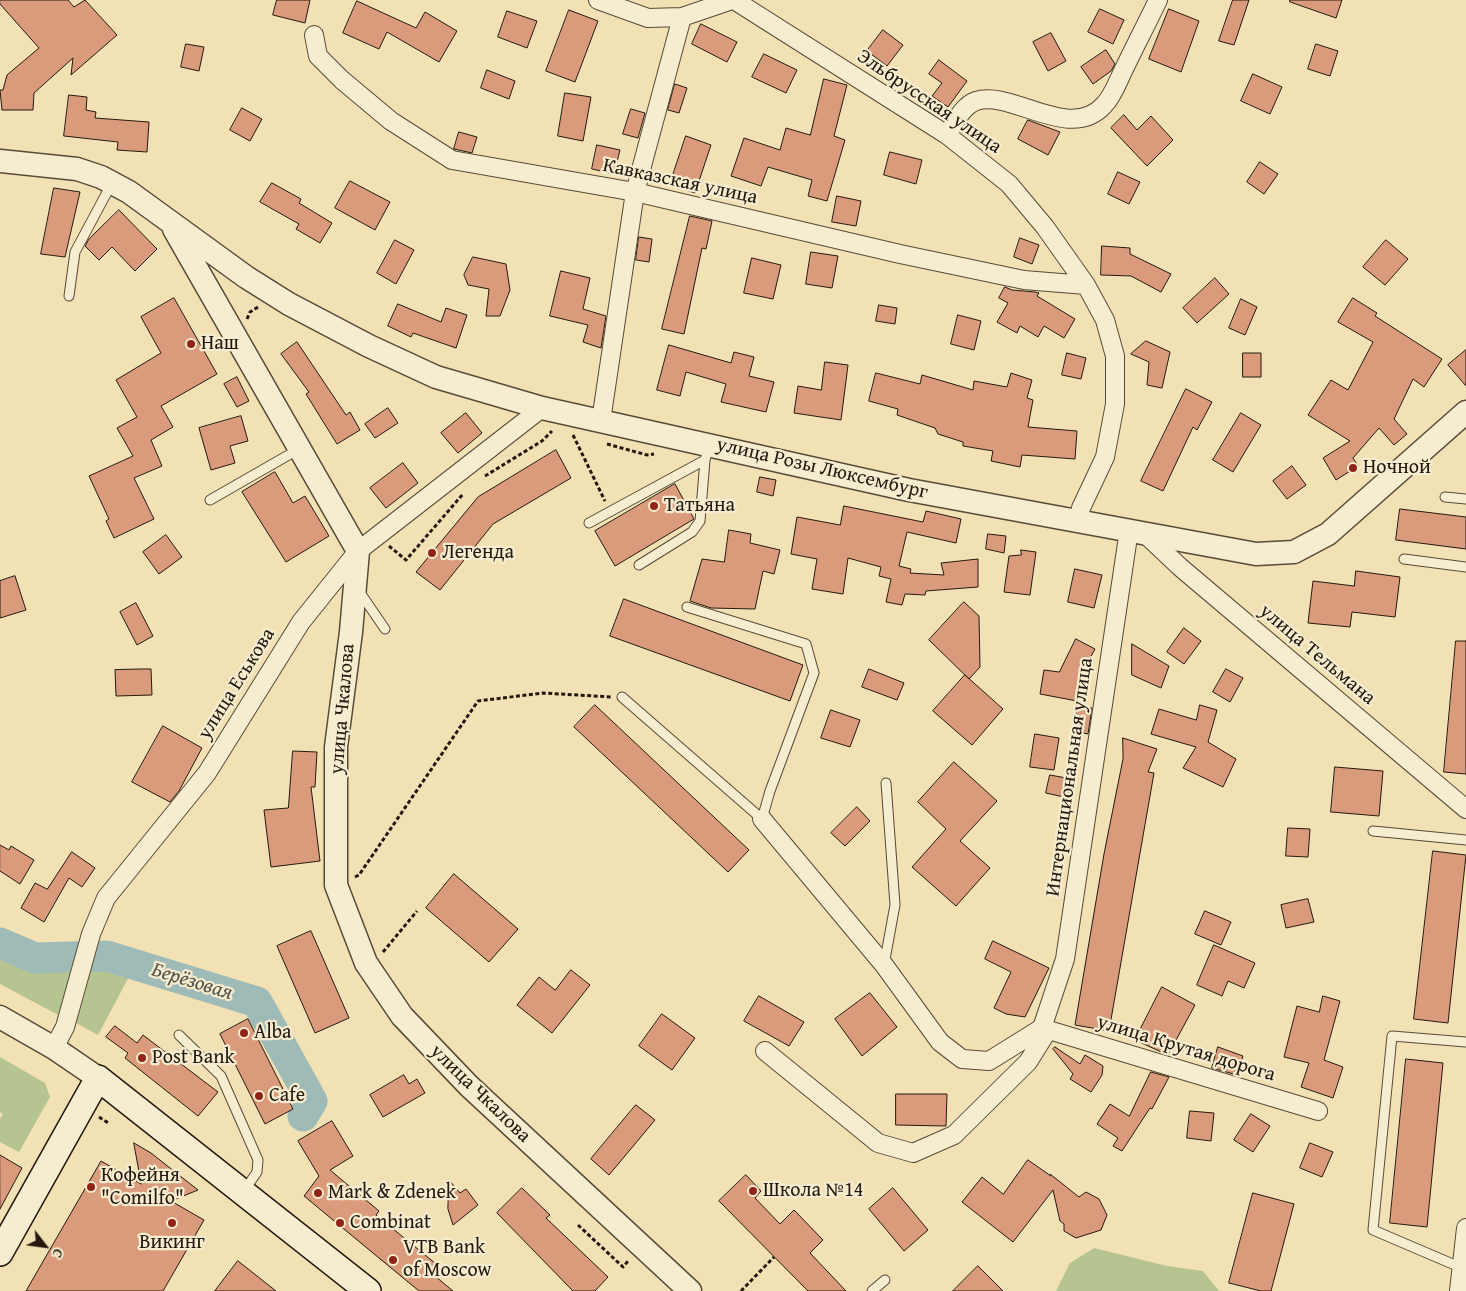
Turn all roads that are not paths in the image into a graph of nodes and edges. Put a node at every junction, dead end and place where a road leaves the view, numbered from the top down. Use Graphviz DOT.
graph roads {
  1 [pos="598,0"];
  2 [pos="733,0"];
  3 [pos="1158,0"];
  4 [pos="682,17"];
  5 [pos="314,35"];
  6 [pos="947,135"];
  7 [pos="0,161"];
  8 [pos="112,183"];
  9 [pos="635,192"];
  10 [pos="171,224"];
  11 [pos="1086,285"];
  12 [pos="69,296"];
  13 [pos="542,408"];
  14 [pos="1466,412"];
  15 [pos="601,420"];
  16 [pos="299,448"];
  17 [pos="707,452"];
  18 [pos="1445,497"];
  19 [pos="1466,499"];
  20 [pos="210,500"];
  21 [pos="1078,521"];
  22 [pos="589,523"];
  23 [pos="1136,531"];
  24 [pos="358,551"];
  25 [pos="1404,559"];
  26 [pos="639,565"];
  27 [pos="1466,567"];
  28 [pos="355,585"];
  29 [pos="688,607"];
  30 [pos="385,629"];
  31 [pos="622,697"];
  32 [pos="886,784"];
  33 [pos="1466,809"];
  34 [pos="762,819"];
  35 [pos="1372,831"];
  36 [pos="1466,840"];
  37 [pos="884,965"];
  38 [pos="0,1017"];
  39 [pos="1045,1029"];
  40 [pos="179,1035"];
  41 [pos="1466,1042"];
  42 [pos="54,1048"];
  43 [pos="766,1051"];
  44 [pos="98,1078"];
  45 [pos="1318,1111"];
  46 [pos="243,1193"];
  47 [pos="1466,1228"];
  48 [pos="0,1252"];
  49 [pos="1464,1258"];
  50 [pos="885,1280"];
  51 [pos="368,1291"];
  52 [pos="690,1291"];
  53 [pos="872,1291"];
  54 [pos="1459,1291"];
  1 -- 4 [label="street"];
  2 -- 4 [label="street"];
  2 -- 6 [label="street, Эльбрусская улица"];
  3 -- 6 [label="street"];
  4 -- 9 [label="street"];
  5 -- 9 [label="street, Кавказская улица"];
  6 -- 11 [label="street, Эльбрусская улица"];
  7 -- 8 [label="street"];
  8 -- 10 [label="street"];
  8 -- 12 [label="lane"];
  9 -- 11 [label="street, Кавказская улица"];
  9 -- 15 [label="street"];
  10 -- 13 [label="street, улица Розы Люксембург"];
  10 -- 16 [label="street"];
  11 -- 21 [label="street, Эльбрусская улица"];
  13 -- 15 [label="street, улица Розы Люксембург"];
  13 -- 24 [label="street, улица Еськова"];
  14 -- 23 [label="street, улица Розы Люксембург"];
  15 -- 17 [label="street, улица Розы Люксембург"];
  16 -- 20 [label="lane"];
  16 -- 24 [label="street"];
  17 -- 21 [label="street, улица Розы Люксембург"];
  17 -- 22 [label="lane"];
  17 -- 26 [label="lane"];
  18 -- 19 [label="lane"];
  21 -- 23 [label="street, улица Розы Люксембург"];
  23 -- 33 [label="street, улица Тельмана"];
  23 -- 39 [label="street, Интернациональная улица"];
  24 -- 28 [label="street, улица Чкалова"];
  24 -- 42 [label="street, улица Еськова"];
  25 -- 27 [label="lane"];
  28 -- 30 [label="lane"];
  28 -- 52 [label="street, улица Чкалова"];
  29 -- 34 [label="lane"];
  31 -- 34 [label="lane"];
  32 -- 37 [label="lane"];
  34 -- 37 [label="street"];
  35 -- 36 [label="lane"];
  37 -- 39 [label="street"];
  38 -- 42 [label="street"];
  39 -- 43 [label="street, Интернациональная улица"];
  39 -- 45 [label="street, улица Крутая дорога"];
  40 -- 46 [label="lane"];
  41 -- 49 [label="lane"];
  42 -- 44 [label="street"];
  44 -- 46 [label="main road"];
  44 -- 48 [label="main road"];
  46 -- 51 [label="main road"];
  47 -- 49 [label="street"];
  49 -- 54 [label="street"];
  50 -- 53 [label="lane"];
}
